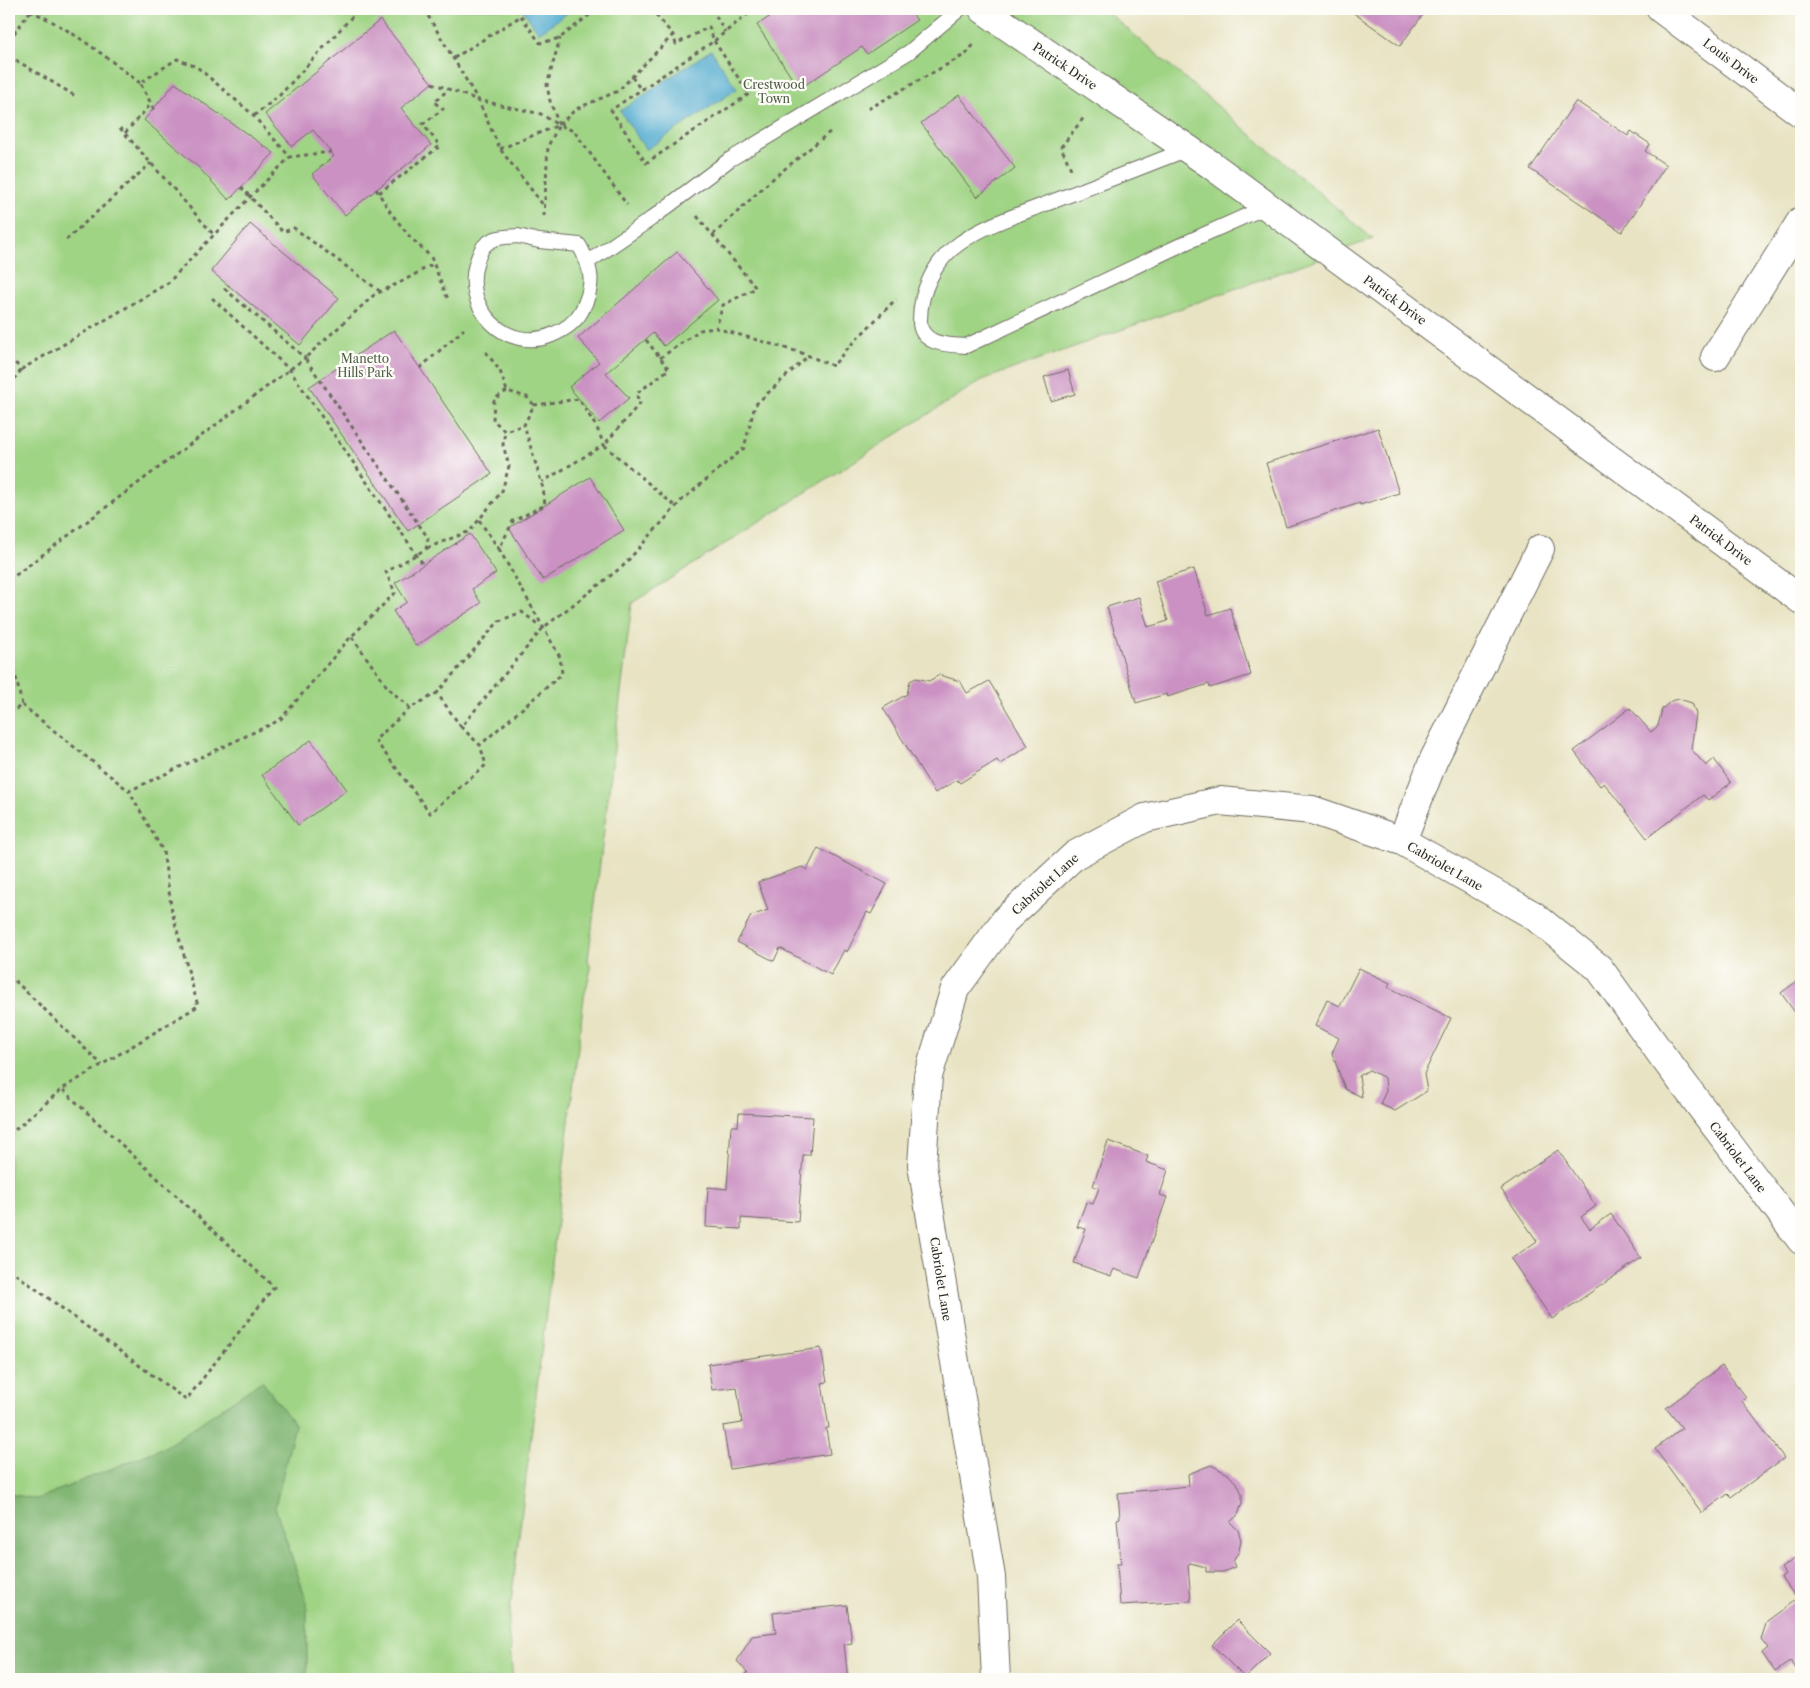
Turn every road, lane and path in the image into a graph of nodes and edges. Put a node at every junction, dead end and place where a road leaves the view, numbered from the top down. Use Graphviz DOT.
graph roads {
  1 [pos="359,9"];
  2 [pos="424,9"];
  3 [pos="516,9"];
  4 [pos="597,9"];
  5 [pos="651,9"];
  6 [pos="712,9"];
  7 [pos="754,9"];
  8 [pos="960,9"];
  9 [pos="1661,9"];
  10 [pos="30,10"];
  11 [pos="990,14"];
  12 [pos="521,16"];
  13 [pos="725,32"];
  14 [pos="673,35"];
  15 [pos="560,38"];
  16 [pos="9,40"];
  17 [pos="714,41"];
  18 [pos="9,56"];
  19 [pos="454,58"];
  20 [pos="632,76"];
  21 [pos="140,83"];
  22 [pos="432,83"];
  23 [pos="448,90"];
  24 [pos="641,90"];
  25 [pos="77,96"];
  26 [pos="478,100"];
  27 [pos="151,104"];
  28 [pos="154,109"];
  29 [pos="867,110"];
  30 [pos="1801,113"];
  31 [pos="254,116"];
  32 [pos="559,125"];
  33 [pos="120,128"];
  34 [pos="834,128"];
  35 [pos="125,133"];
  36 [pos="1188,148"];
  37 [pos="500,149"];
  38 [pos="331,152"];
  39 [pos="290,157"];
  40 [pos="151,163"];
  41 [pos="241,187"];
  42 [pos="379,193"];
  43 [pos="681,196"];
  44 [pos="250,197"];
  45 [pos="544,206"];
  46 [pos="628,206"];
  47 [pos="1268,206"];
  48 [pos="1801,221"];
  49 [pos="214,235"];
  50 [pos="713,235"];
  51 [pos="66,240"];
  52 [pos="543,242"];
  53 [pos="588,262"];
  54 [pos="433,264"];
  55 [pos="229,285"];
  56 [pos="381,292"];
  57 [pos="899,296"];
  58 [pos="212,298"];
  59 [pos="467,326"];
  60 [pos="716,328"];
  61 [pos="646,340"];
  62 [pos="808,356"];
  63 [pos="1715,357"];
  64 [pos="9,358"];
  65 [pos="305,358"];
  66 [pos="660,358"];
  67 [pos="420,368"];
  68 [pos="289,369"];
  69 [pos="22,370"];
  70 [pos="9,386"];
  71 [pos="507,391"];
  72 [pos="534,405"];
  73 [pos="524,425"];
  74 [pos="505,431"];
  75 [pos="604,445"];
  76 [pos="542,482"];
  77 [pos="545,506"];
  78 [pos="676,507"];
  79 [pos="479,520"];
  80 [pos="426,548"];
  81 [pos="499,549"];
  82 [pos="1540,549"];
  83 [pos="417,554"];
  84 [pos="423,564"];
  85 [pos="9,580"];
  86 [pos="1801,600"];
  87 [pos="543,628"];
  88 [pos="352,637"];
  89 [pos="9,646"];
  90 [pos="437,693"];
  91 [pos="22,705"];
  92 [pos="410,708"];
  93 [pos="9,714"];
  94 [pos="460,726"];
  95 [pos="480,745"];
  96 [pos="129,791"];
  97 [pos="1402,841"];
  98 [pos="9,975"];
  99 [pos="102,1064"];
  100 [pos="62,1089"];
  101 [pos="9,1135"];
  102 [pos="1801,1240"];
  103 [pos="9,1269"];
  104 [pos="996,1679"];
  1 -- 31 [label="path"];
  2 -- 19 [label="path"];
  3 -- 12 [label="path"];
  4 -- 15 [label="path"];
  5 -- 14 [label="path"];
  6 -- 13 [label="path"];
  7 -- 13 [label="path"];
  8 -- 43 [label="lane"];
  9 -- 30 [label="street, Louis Drive"];
  10 -- 16 [label="path"];
  10 -- 21 [label="path"];
  11 -- 29 [label="path"];
  11 -- 36 [label="street, Patrick Drive"];
  12 -- 15 [label="path"];
  12 -- 19 [label="path"];
  13 -- 17 [label="path"];
  14 -- 17 [label="path"];
  14 -- 20 [label="path"];
  15 -- 32 [label="path"];
  17 -- 24 [label="path"];
  17 -- 24 [label="path"];
  18 -- 25 [label="path"];
  19 -- 26 [label="path"];
  20 -- 24 [label="path"];
  20 -- 32 [label="path"];
  21 -- 27 [label="path"];
  21 -- 31 [label="path"];
  22 -- 23 [label="path"];
  23 -- 26 [label="path"];
  23 -- 42 [label="path"];
  26 -- 32 [label="path"];
  26 -- 37 [label="path"];
  27 -- 28 [label="path"];
  27 -- 35 [label="path"];
  31 -- 39 [label="path"];
  32 -- 37 [label="path"];
  32 -- 45 [label="path"];
  32 -- 46 [label="path"];
  33 -- 35 [label="path"];
  34 -- 50 [label="path"];
  35 -- 40 [label="path"];
  36 -- 47 [label="street, Patrick Drive"];
  36 -- 47 [label="lane"];
  37 -- 45 [label="path"];
  38 -- 39 [label="path"];
  39 -- 44 [label="path"];
  40 -- 49 [label="path"];
  40 -- 51 [label="path"];
  41 -- 44 [label="path"];
  43 -- 50 [label="path"];
  43 -- 53 [label="lane"];
  44 -- 49 [label="path"];
  44 -- 56 [label="path"];
  45 -- 52 [label="path"];
  47 -- 86 [label="street, Patrick Drive"];
  48 -- 63 [label="street"];
  49 -- 69 [label="path"];
  50 -- 60 [label="path"];
  52 -- 53 [label="lane"];
  52 -- 53 [label="lane"];
  54 -- 56 [label="path"];
  55 -- 65 [label="path"];
  56 -- 65 [label="path"];
  57 -- 62 [label="path"];
  58 -- 68 [label="path"];
  59 -- 67 [label="path"];
  60 -- 62 [label="path"];
  60 -- 66 [label="path"];
  61 -- 66 [label="path"];
  62 -- 78 [label="path"];
  64 -- 69 [label="path"];
  65 -- 68 [label="path"];
  65 -- 80 [label="path"];
  66 -- 75 [label="path"];
  68 -- 83 [label="path"];
  68 -- 85 [label="path"];
  69 -- 70 [label="path"];
  71 -- 74 [label="path"];
  72 -- 75 [label="path"];
  73 -- 74 [label="path"];
  74 -- 79 [label="path"];
  75 -- 76 [label="path"];
  75 -- 78 [label="path"];
  77 -- 81 [label="path"];
  78 -- 87 [label="path"];
  79 -- 80 [label="path"];
  79 -- 81 [label="path"];
  80 -- 83 [label="path"];
  81 -- 87 [label="path"];
  82 -- 97 [label="street"];
  83 -- 84 [label="path"];
  83 -- 88 [label="path"];
  87 -- 90 [label="path"];
  87 -- 94 [label="path"];
  87 -- 95 [label="path"];
  88 -- 92 [label="path"];
  88 -- 96 [label="path"];
  89 -- 91 [label="path"];
  90 -- 92 [label="path"];
  90 -- 94 [label="path"];
  91 -- 93 [label="path"];
  91 -- 96 [label="path"];
  92 -- 95 [label="path"];
  94 -- 95 [label="path"];
  96 -- 99 [label="path"];
  97 -- 102 [label="street, Cabriolet Lane"];
  97 -- 104 [label="street, Cabriolet Lane"];
  98 -- 99 [label="path"];
  99 -- 100 [label="path"];
  100 -- 101 [label="path"];
  100 -- 103 [label="path"];
}
